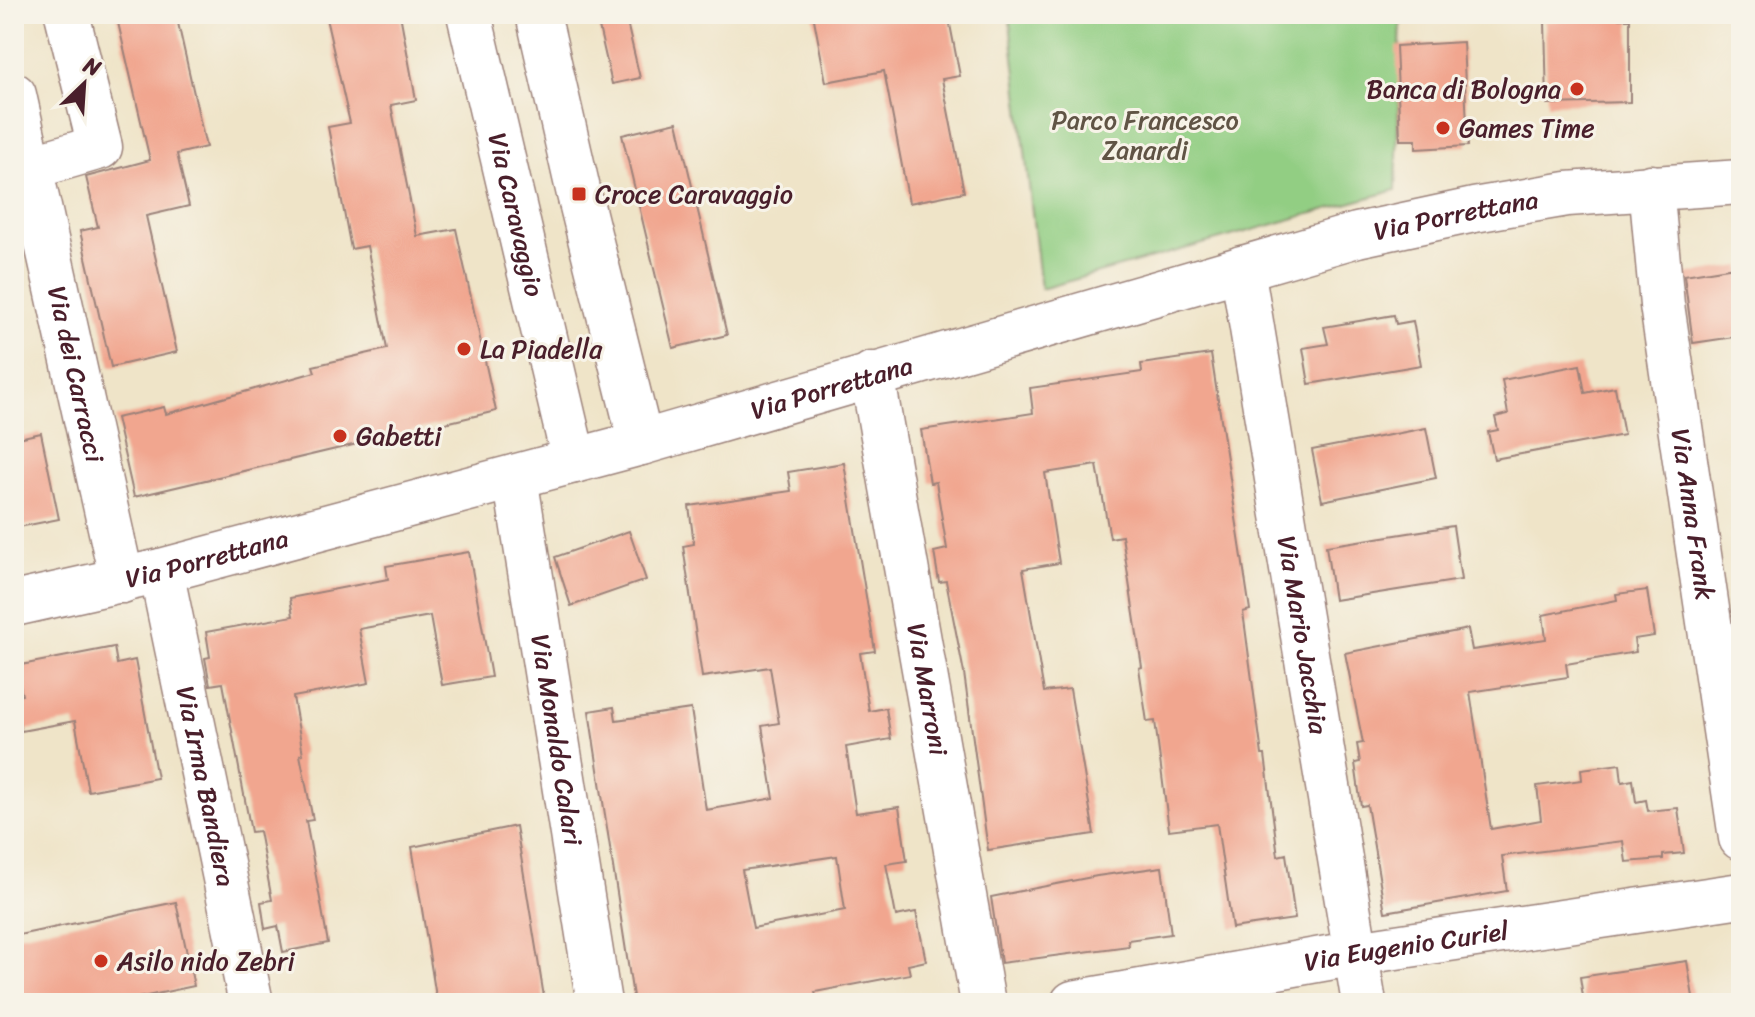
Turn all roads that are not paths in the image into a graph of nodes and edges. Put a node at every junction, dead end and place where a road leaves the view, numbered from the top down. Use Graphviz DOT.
graph roads {
  1 [pos="67,14"];
  2 [pos="469,14"];
  3 [pos="538,14"];
  4 [pos="14,95"];
  5 [pos="31,167"];
  6 [pos="1741,182"];
  7 [pos="1651,187"];
  8 [pos="1242,268"];
  9 [pos="872,374"];
  10 [pos="641,443"];
  11 [pos="574,461"];
  12 [pos="515,477"];
  13 [pos="142,576"];
  14 [pos="14,604"];
  15 [pos="1741,838"];
  16 [pos="1741,895"];
  17 [pos="1356,953"];
  18 [pos="251,1003"];
  19 [pos="599,1003"];
  20 [pos="983,1003"];
  21 [pos="1073,1003"];
  22 [pos="1364,1003"];
  1 -- 5 [label="street"];
  2 -- 11 [label="street, Via Caravaggio"];
  3 -- 10 [label="street"];
  4 -- 5 [label="street, Via dei Carracci"];
  5 -- 13 [label="street, Via dei Carracci"];
  6 -- 7 [label="street, Via Porrettana"];
  7 -- 8 [label="street, Via Porrettana"];
  7 -- 15 [label="street, Via Anna Frank"];
  8 -- 9 [label="street, Via Porrettana"];
  8 -- 17 [label="street, Via Mario Jacchia"];
  9 -- 10 [label="street, Via Porrettana"];
  9 -- 20 [label="street, Via Marroni"];
  10 -- 11 [label="street, Via Porrettana"];
  11 -- 12 [label="street, Via Porrettana"];
  12 -- 13 [label="street, Via Porrettana"];
  12 -- 19 [label="street, Via Monaldo Calari"];
  13 -- 14 [label="street, Via Porrettana"];
  13 -- 18 [label="street, Via Irma Bandiera"];
  16 -- 17 [label="street, Via Eugenio Curiel"];
  17 -- 21 [label="street, Via Eugenio Curiel"];
  17 -- 22 [label="street, Via Mario Jacchia"];
}
